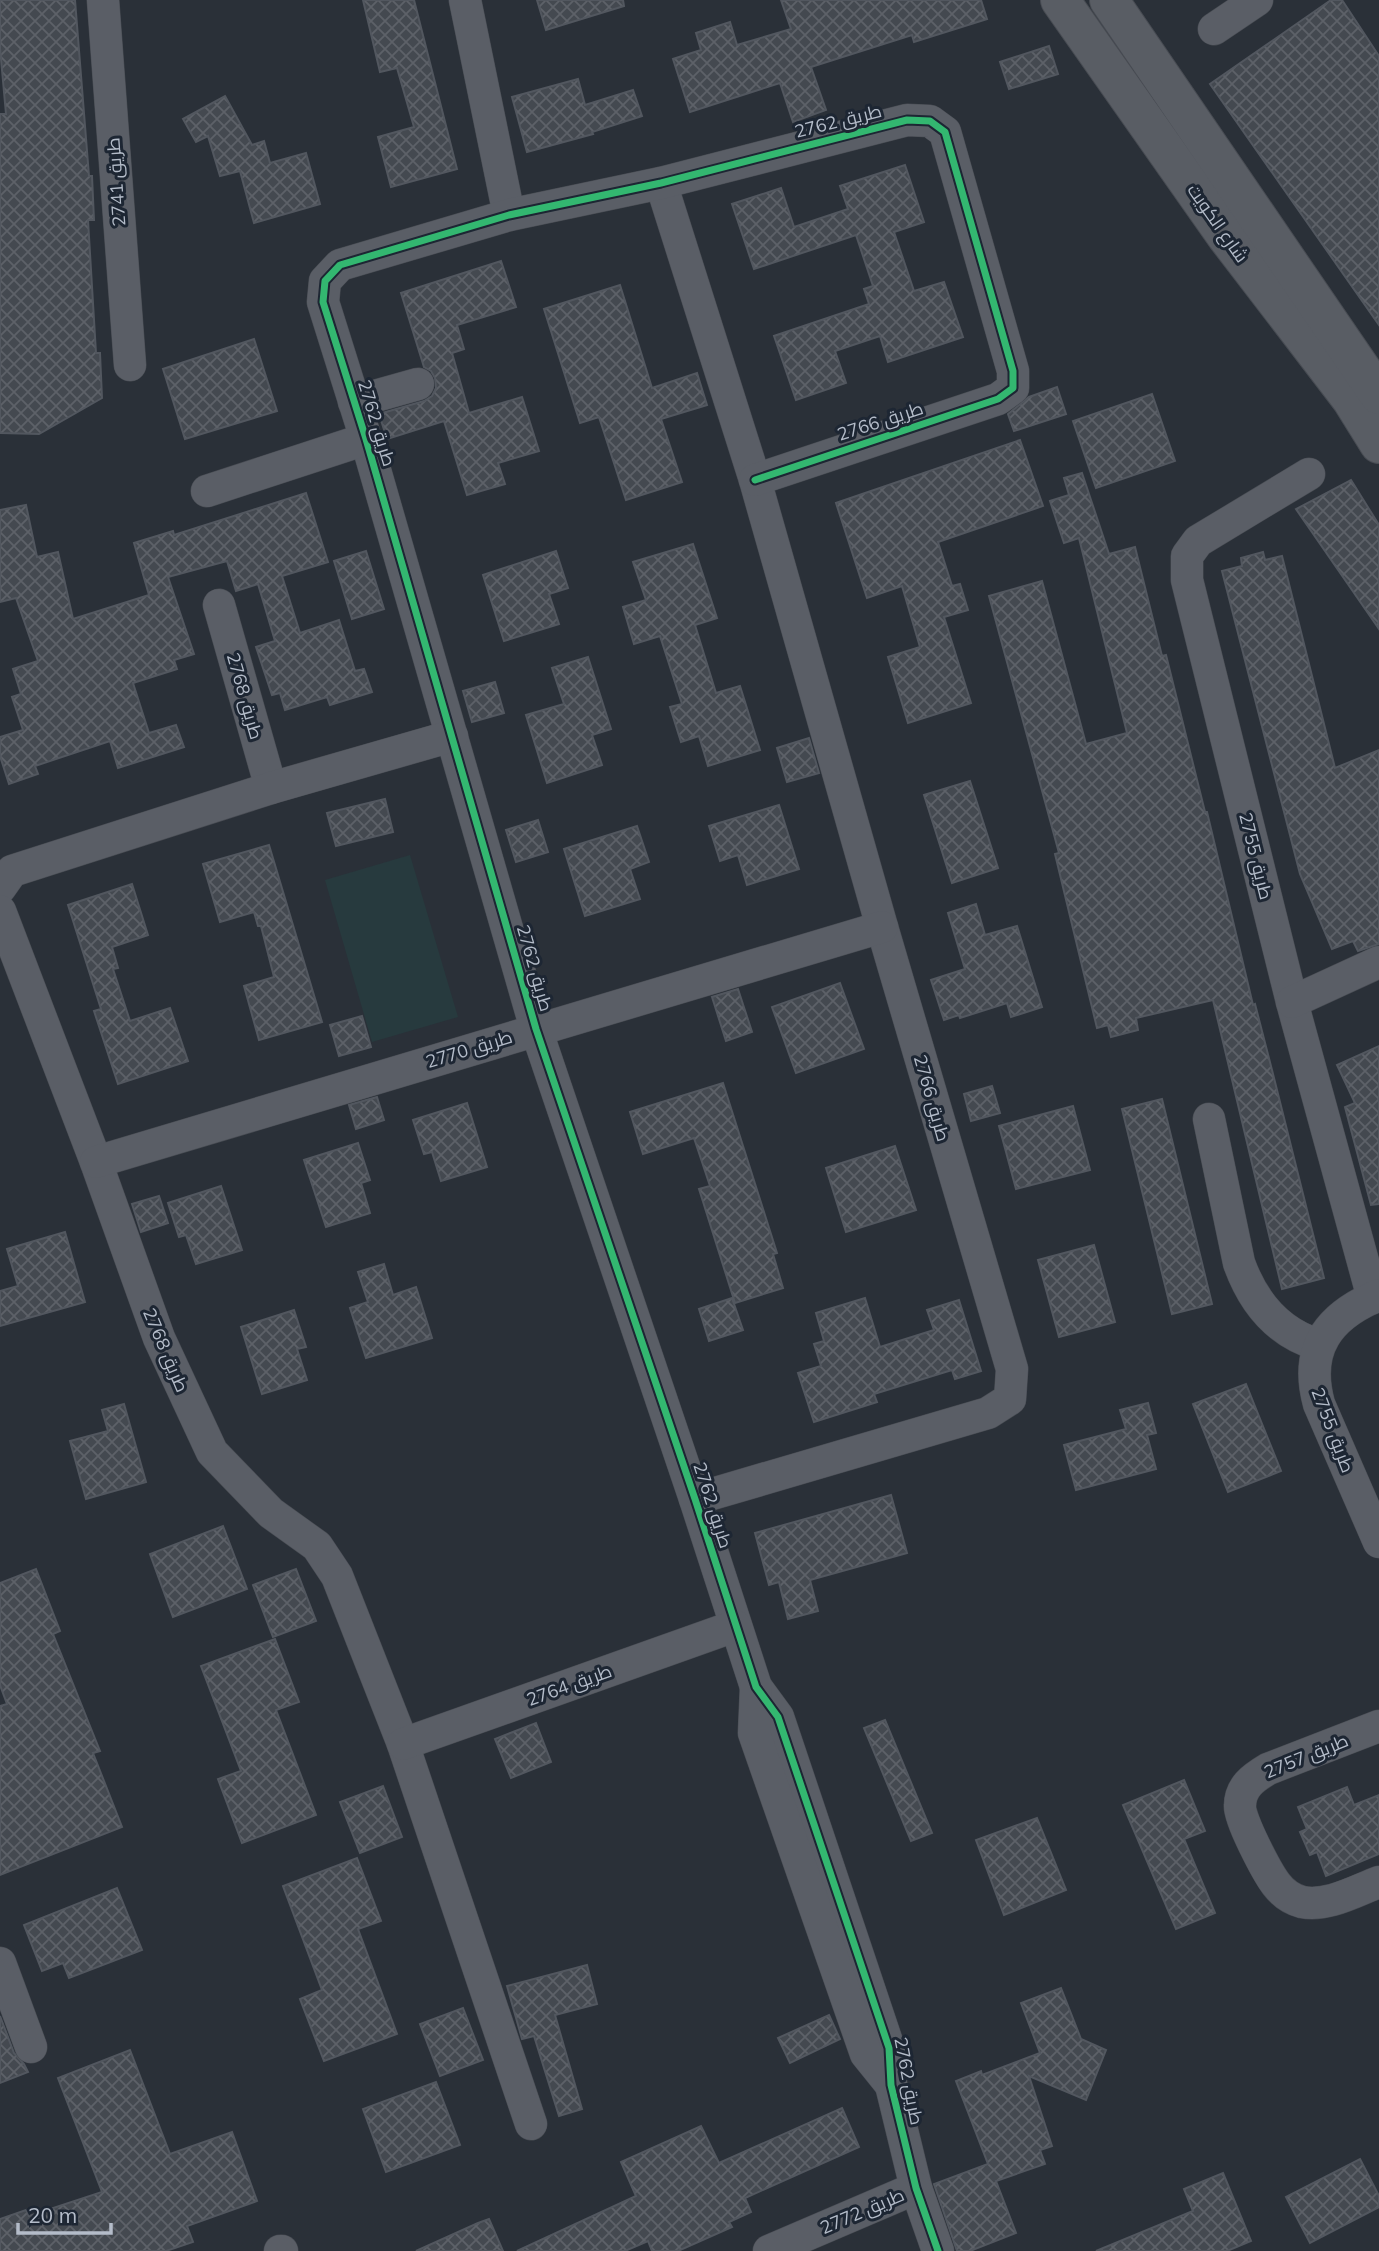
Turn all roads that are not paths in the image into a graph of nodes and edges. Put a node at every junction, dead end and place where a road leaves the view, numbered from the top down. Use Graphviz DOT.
graph roads {
  1 [pos="103,0"];
  2 [pos="465,0"];
  3 [pos="1060,0"];
  4 [pos="1109,0"];
  5 [pos="1256,0"];
  6 [pos="1214,29"];
  7 [pos="661,183"];
  8 [pos="509,215"];
  9 [pos="130,365"];
  10 [pos="418,384"];
  11 [pos="1013,388"];
  12 [pos="1379,395"];
  13 [pos="354,402"];
  14 [pos="366,439"];
  15 [pos="1379,444"];
  16 [pos="1309,474"];
  17 [pos="755,480"];
  18 [pos="207,491"];
  19 [pos="219,605"];
  20 [pos="452,736"];
  21 [pos="271,788"];
  22 [pos="0,888"];
  23 [pos="0,911"];
  24 [pos="882,927"];
  25 [pos="1379,962"];
  26 [pos="1292,1002"];
  27 [pos="536,1029"];
  28 [pos="1209,1119"];
  29 [pos="96,1162"];
  30 [pos="1376,1297"];
  31 [pos="1319,1345"];
  32 [pos="695,1499"];
  33 [pos="1379,1542"];
  34 [pos="735,1626"];
  35 [pos="1379,1726"];
  36 [pos="403,1744"];
  37 [pos="1379,1882"];
  38 [pos="0,1963"];
  39 [pos="31,2048"];
  40 [pos="531,2123"];
  41 [pos="916,2188"];
  42 [pos="769,2251"];
  43 [pos="939,2251"];
  1 -- 9 [label="street, طريق 2741"];
  2 -- 8 [label="street"];
  3 -- 15 [label="main road, شارع الكويت"];
  4 -- 12 [label="main road, شارع الكويت"];
  5 -- 6 [label="street"];
  7 -- 8 [label="street, طريق 2762"];
  7 -- 11 [label="street, طريق 2762"];
  7 -- 17 [label="street, طريق 2766"];
  8 -- 13 [label="street, طريق 2762"];
  10 -- 13 [label="street"];
  11 -- 17 [label="street, طريق 2766"];
  13 -- 14 [label="street, طريق 2762"];
  14 -- 18 [label="street"];
  14 -- 20 [label="street, طريق 2762"];
  16 -- 26 [label="street, طريق 2755"];
  17 -- 24 [label="street, طريق 2766"];
  19 -- 21 [label="street, طريق 2768"];
  20 -- 21 [label="street"];
  20 -- 27 [label="street, طريق 2762"];
  21 -- 22 [label="street"];
  23 -- 29 [label="street, طريق 2768"];
  24 -- 27 [label="street, طريق 2770"];
  24 -- 32 [label="street, طريق 2766"];
  25 -- 26 [label="street"];
  26 -- 30 [label="street, طريق 2755"];
  27 -- 29 [label="street, طريق 2770"];
  27 -- 32 [label="street, طريق 2762"];
  28 -- 31 [label="street"];
  29 -- 36 [label="street, طريق 2768"];
  30 -- 31 [label="street, طريق 2755"];
  31 -- 33 [label="street, طريق 2755"];
  32 -- 34 [label="street, طريق 2762"];
  34 -- 36 [label="street, طريق 2764"];
  34 -- 41 [label="street, طريق 2762"];
  35 -- 37 [label="street, طريق 2757"];
  36 -- 40 [label="street, طريق 2768"];
  38 -- 39 [label="street"];
  41 -- 42 [label="street, طريق 2772"];
  41 -- 43 [label="street, طريق 2762"];
}
